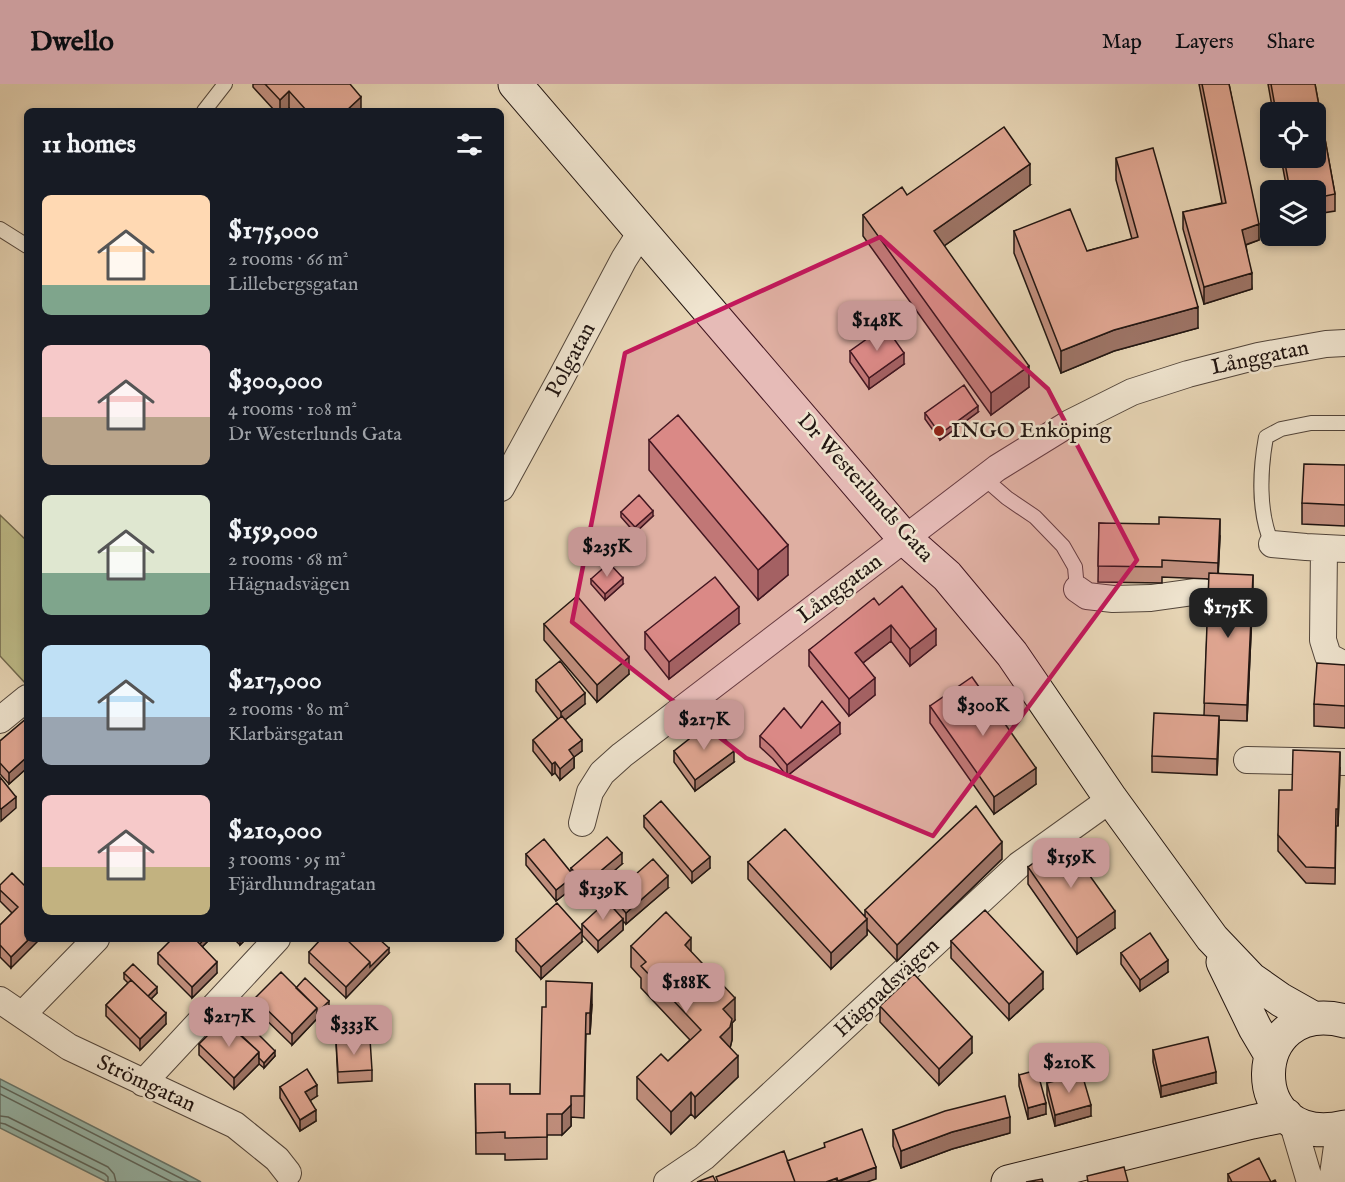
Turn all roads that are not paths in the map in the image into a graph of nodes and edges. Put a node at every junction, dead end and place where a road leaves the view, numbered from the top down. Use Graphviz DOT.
graph roads {
  1 [pos="225,84"];
  2 [pos="515,84"];
  3 [pos="206,108"];
  4 [pos="0,229"];
  5 [pos="641,232"];
  6 [pos="24,244"];
  7 [pos="1345,343"];
  8 [pos="1345,423"];
  9 [pos="984,478"];
  10 [pos="504,482"];
  11 [pos="905,539"];
  12 [pos="1272,544"];
  13 [pos="1335,548"];
  14 [pos="1077,589"];
  15 [pos="1201,591"];
  16 [pos="1345,665"];
  17 [pos="24,700"];
  18 [pos="0,720"];
  19 [pos="1247,760"];
  20 [pos="1345,762"];
  21 [pos="1111,799"];
  22 [pos="582,823"];
  23 [pos="1212,939"];
  24 [pos="93,942"];
  25 [pos="274,942"];
  26 [pos="0,1000"];
  27 [pos="21,1015"];
  28 [pos="1313,1018"];
  29 [pos="1345,1021"];
  30 [pos="1270,1068"];
  31 [pos="143,1083"];
  32 [pos="1289,1118"];
  33 [pos="1345,1127"];
  34 [pos="1221,1130"];
  35 [pos="1345,1132"];
  36 [pos="288,1173"];
  37 [pos="667,1182"];
  38 [pos="1008,1182"];
  39 [pos="1310,1182"];
  40 [pos="1332,1182"];
  1 -- 3 [label="lane"];
  2 -- 5 [label="main road, Dr Westerlunds Gata"];
  4 -- 6 [label="lane"];
  5 -- 10 [label="street, Polgatan"];
  5 -- 11 [label="main road, Dr Westerlunds Gata"];
  7 -- 9 [label="street, Långgatan"];
  8 -- 12 [label="lane"];
  9 -- 11 [label="street, Långgatan"];
  9 -- 14 [label="lane"];
  11 -- 21 [label="main road, Dr Westerlunds Gata"];
  11 -- 22 [label="street, Långgatan"];
  12 -- 13 [label="street"];
  13 -- 16 [label="street"];
  14 -- 15 [label="street"];
  17 -- 18 [label="street"];
  19 -- 20 [label="street"];
  21 -- 23 [label="main road, Dr Westerlunds Gata"];
  21 -- 37 [label="street, Hägnadsvägen"];
  23 -- 28 [label="main road, Dr Westerlunds Gata"];
  23 -- 30 [label="main road, Dr Westerlunds Gata"];
  24 -- 27 [label="street"];
  25 -- 31 [label="street"];
  26 -- 27 [label="street, Strömgatan"];
  27 -- 31 [label="street, Strömgatan"];
  28 -- 29 [label="main road, Dr Westerlunds Gata"];
  28 -- 30 [label="main road"];
  30 -- 32 [label="main road, Dr Westerlunds Gata"];
  30 -- 34 [label="main road"];
  31 -- 36 [label="street, Strömgatan"];
  32 -- 33 [label="main road"];
  32 -- 34 [label="main road"];
  32 -- 39 [label="street"];
  34 -- 38 [label="main road"];
  35 -- 40 [label="street"];
}
